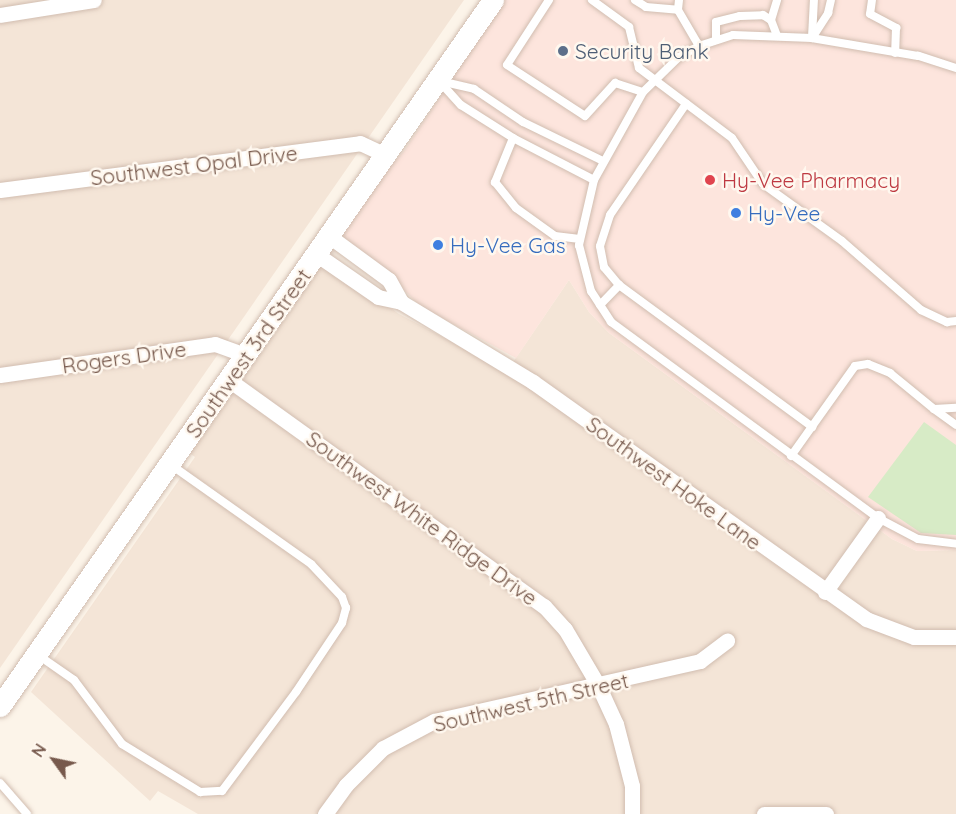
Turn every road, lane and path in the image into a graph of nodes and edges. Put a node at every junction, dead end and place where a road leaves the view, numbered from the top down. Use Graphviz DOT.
graph roads {
  1 [pos="94,0"];
  2 [pos="494,0"];
  3 [pos="549,0"];
  4 [pos="592,0"];
  5 [pos="635,0"];
  6 [pos="680,0"];
  7 [pos="777,0"];
  8 [pos="814,0"];
  9 [pos="831,0"];
  10 [pos="872,0"];
  11 [pos="678,9"];
  12 [pos="0,15"];
  13 [pos="771,20"];
  14 [pos="777,36"];
  15 [pos="812,38"];
  16 [pos="716,40"];
  17 [pos="699,46"];
  18 [pos="895,53"];
  19 [pos="956,68"];
  20 [pos="654,79"];
  21 [pos="439,81"];
  22 [pos="643,92"];
  23 [pos="687,104"];
  24 [pos="513,138"];
  25 [pos="386,155"];
  26 [pos="603,161"];
  27 [pos="594,180"];
  28 [pos="0,190"];
  29 [pos="328,236"];
  30 [pos="580,239"];
  31 [pos="316,254"];
  32 [pos="619,285"];
  33 [pos="401,302"];
  34 [pos="600,305"];
  35 [pos="956,321"];
  36 [pos="246,356"];
  37 [pos="0,375"];
  38 [pos="229,380"];
  39 [pos="956,408"];
  40 [pos="934,409"];
  41 [pos="956,425"];
  42 [pos="812,426"];
  43 [pos="791,456"];
  44 [pos="170,465"];
  45 [pos="878,518"];
  46 [pos="956,544"];
  47 [pos="825,592"];
  48 [pos="956,637"];
  49 [pos="727,641"];
  50 [pos="36,654"];
  51 [pos="598,685"];
  52 [pos="0,706"];
  53 [pos="0,783"];
  54 [pos="27,814"];
  55 [pos="325,814"];
  56 [pos="632,814"];
  57 [pos="764,814"];
  58 [pos="826,814"];
  1 -- 12 [label="street"];
  2 -- 21 [label="main road, Southwest 3rd Street"];
  3 -- 22 [label="lane"];
  4 -- 20 [label="lane"];
  5 -- 11 [label="lane"];
  6 -- 11 [label="lane"];
  7 -- 13 [label="lane"];
  8 -- 15 [label="lane"];
  9 -- 15 [label="lane"];
  10 -- 18 [label="lane"];
  11 -- 17 [label="lane"];
  13 -- 14 [label="lane"];
  13 -- 16 [label="lane"];
  14 -- 15 [label="lane"];
  14 -- 16 [label="lane"];
  15 -- 18 [label="lane"];
  16 -- 17 [label="lane"];
  17 -- 20 [label="lane"];
  18 -- 19 [label="lane"];
  20 -- 22 [label="lane"];
  20 -- 23 [label="lane"];
  21 -- 24 [label="lane"];
  21 -- 25 [label="main road, Southwest 3rd Street"];
  21 -- 26 [label="lane"];
  22 -- 26 [label="lane"];
  23 -- 32 [label="lane"];
  23 -- 35 [label="lane"];
  24 -- 27 [label="lane"];
  24 -- 30 [label="lane"];
  25 -- 28 [label="street, Southwest Opal Drive"];
  25 -- 29 [label="main road, Southwest 3rd Street"];
  26 -- 27 [label="lane"];
  27 -- 30 [label="lane"];
  29 -- 31 [label="main road, Southwest 3rd Street"];
  29 -- 33 [label="street, Southwest Hoke Lane"];
  30 -- 34 [label="lane"];
  31 -- 33 [label="street, Southwest Hoke Lane"];
  31 -- 36 [label="main road, Southwest 3rd Street"];
  32 -- 34 [label="lane"];
  32 -- 42 [label="lane"];
  33 -- 47 [label="street, Southwest Hoke Lane"];
  34 -- 43 [label="lane"];
  36 -- 37 [label="street, Rogers Drive"];
  36 -- 38 [label="main road, Southwest 3rd Street"];
  38 -- 44 [label="main road, Southwest 3rd Street"];
  38 -- 51 [label="street, Southwest White Ridge Drive"];
  39 -- 40 [label="lane"];
  40 -- 41 [label="lane"];
  40 -- 42 [label="lane"];
  42 -- 43 [label="lane"];
  43 -- 45 [label="lane"];
  44 -- 50 [label="main road, Southwest 3rd Street"];
  44 -- 50 [label="lane"];
  45 -- 46 [label="lane"];
  45 -- 47 [label="street"];
  47 -- 48 [label="street, Southwest Hoke Lane"];
  49 -- 51 [label="street, Southwest 5th Street"];
  50 -- 52 [label="main road, Southwest 3rd Street"];
  51 -- 55 [label="street, Southwest 5th Street"];
  51 -- 56 [label="street, Southwest White Ridge Drive"];
  53 -- 54 [label="lane"];
  57 -- 58 [label="street"];
}
